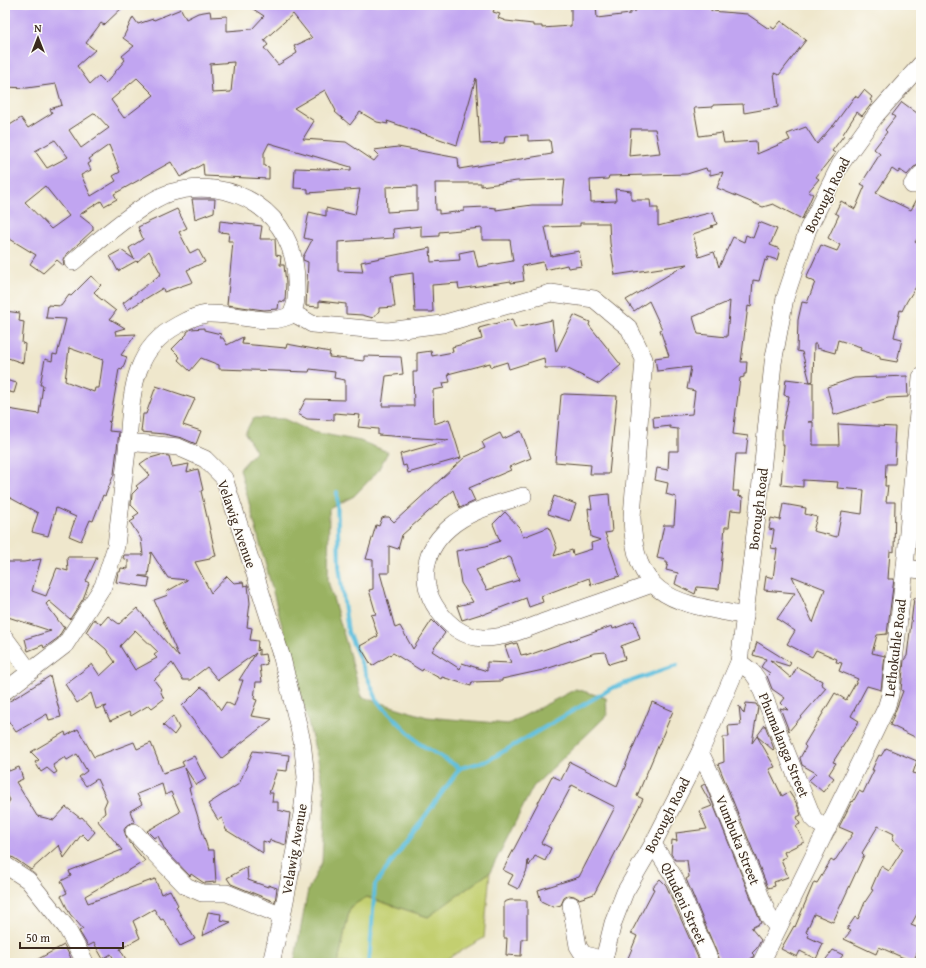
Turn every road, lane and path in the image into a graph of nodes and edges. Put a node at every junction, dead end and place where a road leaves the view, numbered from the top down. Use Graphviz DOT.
graph roads {
  1 [pos="921,64"];
  2 [pos="73,262"];
  3 [pos="293,313"];
  4 [pos="921,376"];
  5 [pos="128,442"];
  6 [pos="523,496"];
  7 [pos="913,569"];
  8 [pos="652,584"];
  9 [pos="745,616"];
  10 [pos="5,638"];
  11 [pos="739,662"];
  12 [pos="30,672"];
  13 [pos="5,691"];
  14 [pos="700,752"];
  15 [pos="828,828"];
  16 [pos="134,832"];
  17 [pos="653,844"];
  18 [pos="5,865"];
  19 [pos="571,905"];
  20 [pos="282,916"];
  21 [pos="779,926"];
  22 [pos="84,960"];
  23 [pos="603,961"];
  24 [pos="271,963"];
  25 [pos="710,963"];
  26 [pos="761,963"];
  1 -- 9 [label="street, Borough Road"];
  2 -- 3 [label="street"];
  3 -- 5 [label="street"];
  3 -- 8 [label="street"];
  4 -- 7 [label="street, Lethokuhle Road"];
  5 -- 12 [label="street"];
  5 -- 20 [label="street, Velawig Avenue"];
  6 -- 8 [label="street"];
  7 -- 15 [label="street, Lethokuhle Road"];
  8 -- 9 [label="street"];
  9 -- 11 [label="street, Borough Road"];
  10 -- 12 [label="street"];
  11 -- 14 [label="street, Borough Road"];
  11 -- 15 [label="street, Phumalanga Street"];
  12 -- 13 [label="street"];
  14 -- 17 [label="street, Borough Road"];
  14 -- 21 [label="street, Vumbuka Street"];
  15 -- 21 [label="street, Lethokuhle Road"];
  16 -- 20 [label="street"];
  17 -- 23 [label="street, Borough Road"];
  17 -- 25 [label="street, Qhudeni Street"];
  18 -- 22 [label="street"];
  19 -- 23 [label="street"];
  20 -- 24 [label="street, Velawig Avenue"];
  21 -- 26 [label="street, Lethokuhle Road"];
}
